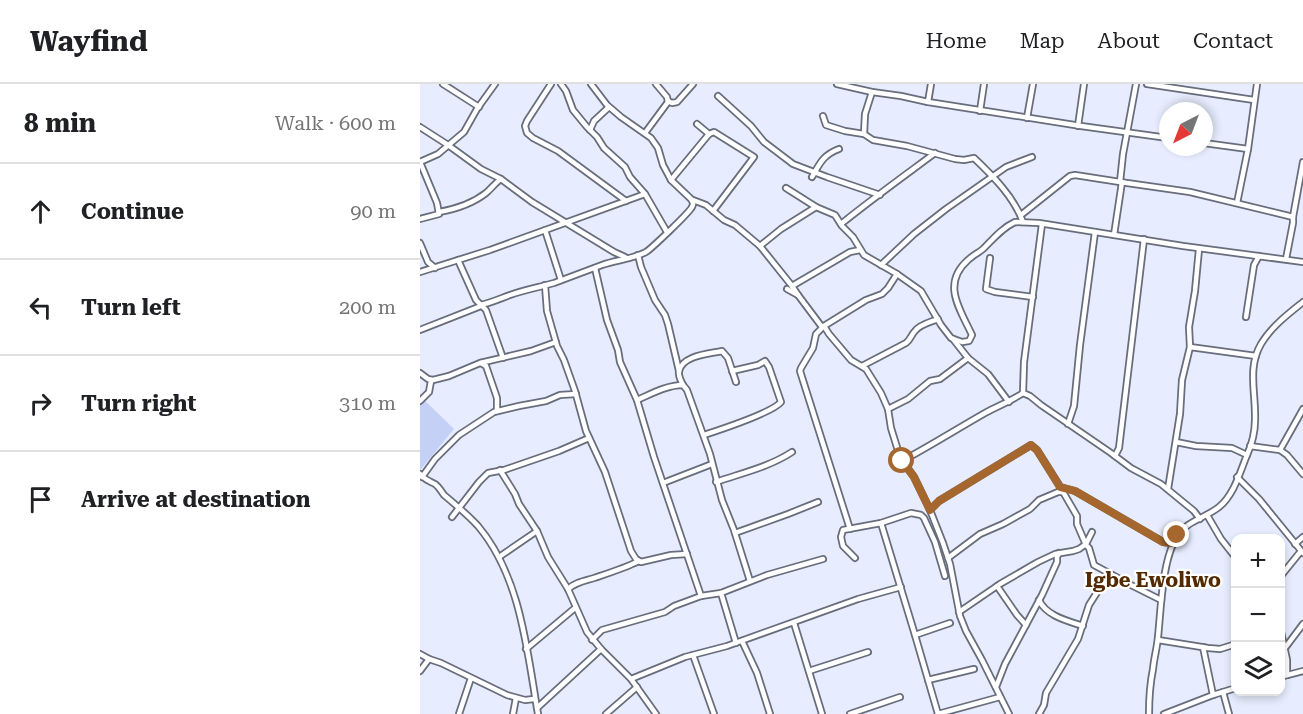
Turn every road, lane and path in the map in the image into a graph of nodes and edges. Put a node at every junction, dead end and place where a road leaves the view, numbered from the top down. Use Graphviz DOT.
graph roads {
  1 [pos="443,84"];
  2 [pos="495,84"];
  3 [pos="551,84"];
  4 [pos="561,84"];
  5 [pos="591,84"];
  6 [pos="656,84"];
  7 [pos="693,84"];
  8 [pos="837,84"];
  9 [pos="882,84"];
  10 [pos="931,84"];
  11 [pos="984,84"];
  12 [pos="1033,84"];
  13 [pos="1084,84"];
  14 [pos="1136,84"];
  15 [pos="1147,84"];
  16 [pos="1257,84"];
  17 [pos="872,92"];
  18 [pos="881,93"];
  19 [pos="718,96"];
  20 [pos="1254,100"];
  21 [pos="668,101"];
  22 [pos="928,102"];
  23 [pos="479,107"];
  24 [pos="608,108"];
  25 [pos="980,111"];
  26 [pos="823,116"];
  27 [pos="1027,118"];
  28 [pos="697,124"];
  29 [pos="1078,126"];
  30 [pos="420,127"];
  31 [pos="590,130"];
  32 [pos="1128,132"];
  33 [pos="645,133"];
  34 [pos="709,134"];
  35 [pos="864,134"];
  36 [pos="1159,137"];
  37 [pos="1213,144"];
  38 [pos="448,145"];
  39 [pos="1248,149"];
  40 [pos="838,150"];
  41 [pos="935,153"];
  42 [pos="1032,157"];
  43 [pos="420,162"];
  44 [pos="1303,162"];
  45 [pos="813,175"];
  46 [pos="992,177"];
  47 [pos="501,179"];
  48 [pos="672,180"];
  49 [pos="1121,182"];
  50 [pos="786,188"];
  51 [pos="645,194"];
  52 [pos="880,195"];
  53 [pos="626,201"];
  54 [pos="693,201"];
  55 [pos="1237,203"];
  56 [pos="816,207"];
  57 [pos="713,211"];
  58 [pos="439,212"];
  59 [pos="1021,215"];
  60 [pos="1293,217"];
  61 [pos="420,219"];
  62 [pos="1023,222"];
  63 [pos="567,223"];
  64 [pos="841,224"];
  65 [pos="1042,224"];
  66 [pos="544,230"];
  67 [pos="667,232"];
  68 [pos="1095,232"];
  69 [pos="1114,235"];
  70 [pos="1144,239"];
  71 [pos="420,243"];
  72 [pos="760,246"];
  73 [pos="1198,249"];
  74 [pos="860,250"];
  75 [pos="638,255"];
  76 [pos="1259,256"];
  77 [pos="626,258"];
  78 [pos="990,258"];
  79 [pos="1286,259"];
  80 [pos="458,260"];
  81 [pos="428,262"];
  82 [pos="1303,262"];
  83 [pos="881,265"];
  84 [pos="435,268"];
  85 [pos="595,268"];
  86 [pos="423,272"];
  87 [pos="897,274"];
  88 [pos="561,280"];
  89 [pos="545,285"];
  90 [pos="792,286"];
  91 [pos="787,289"];
  92 [pos="798,295"];
  93 [pos="1033,297"];
  94 [pos="495,302"];
  95 [pos="1303,302"];
  96 [pos="480,305"];
  97 [pos="486,310"];
  98 [pos="1246,317"];
  99 [pos="938,319"];
  100 [pos="823,327"];
  101 [pos="420,330"];
  102 [pos="953,339"];
  103 [pos="556,342"];
  104 [pos="1190,347"];
  105 [pos="1256,356"];
  106 [pos="503,358"];
  107 [pos="968,358"];
  108 [pos="485,363"];
  109 [pos="864,366"];
  110 [pos="679,371"];
  111 [pos="732,371"];
  112 [pos="420,373"];
  113 [pos="431,381"];
  114 [pos="736,382"];
  115 [pos="683,386"];
  116 [pos="1023,393"];
  117 [pos="576,394"];
  118 [pos="637,400"];
  119 [pos="420,401"];
  120 [pos="1009,402"];
  121 [pos="1303,409"];
  122 [pos="888,410"];
  123 [pos="497,411"];
  124 [pos="1068,424"];
  125 [pos="704,435"];
  126 [pos="589,438"];
  127 [pos="1176,442"];
  128 [pos="1250,446"];
  129 [pos="1280,450"];
  130 [pos="792,452"];
  131 [pos="1247,455"];
  132 [pos="1115,456"];
  133 [pos="902,461"];
  134 [pos="712,464"];
  135 [pos="500,470"];
  136 [pos="1303,474"];
  137 [pos="421,476"];
  138 [pos="1238,477"];
  139 [pos="716,482"];
  140 [pos="663,483"];
  141 [pos="1168,489"];
  142 [pos="1060,490"];
  143 [pos="818,502"];
  144 [pos="459,508"];
  145 [pos="930,510"];
  146 [pos="1207,515"];
  147 [pos="452,517"];
  148 [pos="1200,519"];
  149 [pos="881,523"];
  150 [pos="850,529"];
  151 [pos="537,531"];
  152 [pos="1092,532"];
  153 [pos="735,533"];
  154 [pos="1303,537"];
  155 [pos="1173,543"];
  156 [pos="1086,544"];
  157 [pos="1294,544"];
  158 [pos="1231,552"];
  159 [pos="1302,552"];
  160 [pos="687,554"];
  161 [pos="1056,555"];
  162 [pos="499,557"];
  163 [pos="823,558"];
  164 [pos="855,558"];
  165 [pos="948,558"];
  166 [pos="639,561"];
  167 [pos="1285,572"];
  168 [pos="1112,575"];
  169 [pos="945,576"];
  170 [pos="750,581"];
  171 [pos="998,586"];
  172 [pos="901,587"];
  173 [pos="568,589"];
  174 [pos="721,593"];
  175 [pos="701,596"];
  176 [pos="1161,600"];
  177 [pos="1039,603"];
  178 [pos="575,608"];
  179 [pos="959,612"];
  180 [pos="1071,622"];
  181 [pos="794,623"];
  182 [pos="950,623"];
  183 [pos="1303,624"];
  184 [pos="1026,625"];
  185 [pos="1083,626"];
  186 [pos="1079,634"];
  187 [pos="915,635"];
  188 [pos="592,640"];
  189 [pos="1158,640"];
  190 [pos="742,641"];
  191 [pos="736,643"];
  192 [pos="1231,646"];
  193 [pos="1203,647"];
  194 [pos="1285,648"];
  195 [pos="526,649"];
  196 [pos="601,649"];
  197 [pos="868,652"];
  198 [pos="420,654"];
  199 [pos="693,655"];
  200 [pos="429,659"];
  201 [pos="974,669"];
  202 [pos="420,671"];
  203 [pos="809,671"];
  204 [pos="1303,671"];
  205 [pos="1287,675"];
  206 [pos="471,678"];
  207 [pos="632,679"];
  208 [pos="928,680"];
  209 [pos="637,687"];
  210 [pos="996,687"];
  211 [pos="1231,690"];
  212 [pos="1223,692"];
  213 [pos="1213,695"];
  214 [pos="900,697"];
  215 [pos="516,698"];
  216 [pos="1000,698"];
  217 [pos="534,699"];
  218 [pos="537,711"];
  219 [pos="1175,712"];
  220 [pos="459,714"];
  221 [pos="513,714"];
  222 [pos="606,714"];
  223 [pos="656,714"];
  224 [pos="714,714"];
  225 [pos="770,714"];
  226 [pos="822,714"];
  227 [pos="850,714"];
  228 [pos="938,714"];
  229 [pos="1009,714"];
  230 [pos="1039,714"];
  231 [pos="1149,714"];
  232 [pos="1164,714"];
  233 [pos="1229,714"];
  1 -- 23 [label="street"];
  2 -- 23 [label="street"];
  3 -- 53 [label="street"];
  4 -- 31 [label="street"];
  5 -- 33 [label="street"];
  6 -- 21 [label="street"];
  7 -- 21 [label="street"];
  8 -- 17 [label="street"];
  9 -- 18 [label="street"];
  10 -- 22 [label="street"];
  11 -- 25 [label="street"];
  12 -- 27 [label="street"];
  13 -- 29 [label="street"];
  14 -- 32 [label="street"];
  15 -- 20 [label="street"];
  16 -- 20 [label="street"];
  17 -- 18 [label="street"];
  17 -- 35 [label="street"];
  18 -- 22 [label="street"];
  19 -- 45 [label="street"];
  20 -- 39 [label="street"];
  21 -- 33 [label="street"];
  22 -- 25 [label="street"];
  23 -- 38 [label="street"];
  24 -- 31 [label="street"];
  25 -- 27 [label="street"];
  26 -- 35 [label="street"];
  27 -- 29 [label="street"];
  28 -- 34 [label="street"];
  29 -- 32 [label="street"];
  30 -- 38 [label="street"];
  31 -- 51 [label="street"];
  32 -- 36 [label="street"];
  32 -- 49 [label="street"];
  33 -- 48 [label="street"];
  34 -- 48 [label="street"];
  34 -- 57 [label="street"];
  35 -- 41 [label="street"];
  37 -- 39 [label="street"];
  38 -- 43 [label="street"];
  38 -- 47 [label="street"];
  39 -- 55 [label="street"];
  40 -- 45 [label="street"];
  41 -- 46 [label="street"];
  41 -- 52 [label="street"];
  42 -- 46 [label="street"];
  43 -- 58 [label="street"];
  44 -- 60 [label="street"];
  45 -- 52 [label="street"];
  46 -- 59 [label="street"];
  46 -- 83 [label="street"];
  47 -- 58 [label="street"];
  47 -- 63 [label="street"];
  48 -- 54 [label="street"];
  49 -- 55 [label="street"];
  49 -- 59 [label="street"];
  49 -- 69 [label="street"];
  50 -- 56 [label="street"];
  51 -- 53 [label="street"];
  51 -- 67 [label="street"];
  52 -- 64 [label="street"];
  53 -- 63 [label="street"];
  54 -- 57 [label="street"];
  54 -- 67 [label="street"];
  55 -- 60 [label="street"];
  56 -- 64 [label="street"];
  56 -- 72 [label="street"];
  57 -- 72 [label="street"];
  58 -- 61 [label="street"];
  59 -- 62 [label="street"];
  60 -- 79 [label="street"];
  62 -- 65 [label="street"];
  62 -- 102 [label="street"];
  63 -- 66 [label="street"];
  63 -- 77 [label="street"];
  64 -- 74 [label="street"];
  65 -- 68 [label="street"];
  65 -- 93 [label="street"];
  66 -- 80 [label="street"];
  66 -- 88 [label="street"];
  67 -- 75 [label="street"];
  68 -- 69 [label="street"];
  68 -- 124 [label="street"];
  69 -- 70 [label="street"];
  70 -- 73 [label="street"];
  70 -- 132 [label="street"];
  71 -- 81 [label="street"];
  72 -- 90 [label="street"];
  73 -- 76 [label="street"];
  73 -- 104 [label="street"];
  74 -- 83 [label="street"];
  74 -- 90 [label="street"];
  75 -- 77 [label="street"];
  75 -- 110 [label="street"];
  76 -- 79 [label="street"];
  76 -- 98 [label="street"];
  77 -- 85 [label="street"];
  78 -- 93 [label="street"];
  79 -- 82 [label="street"];
  80 -- 84 [label="street"];
  80 -- 96 [label="street"];
  81 -- 84 [label="street"];
  81 -- 86 [label="street"];
  83 -- 87 [label="street"];
  84 -- 86 [label="street"];
  85 -- 88 [label="street"];
  85 -- 118 [label="street"];
  87 -- 99 [label="street"];
  87 -- 100 [label="street"];
  88 -- 89 [label="street"];
  89 -- 94 [label="street"];
  89 -- 103 [label="street"];
  90 -- 92 [label="street"];
  91 -- 92 [label="street"];
  92 -- 100 [label="street"];
  93 -- 116 [label="street"];
  94 -- 96 [label="street"];
  94 -- 97 [label="street"];
  95 -- 105 [label="street"];
  96 -- 97 [label="street"];
  96 -- 101 [label="street"];
  97 -- 106 [label="street"];
  99 -- 102 [label="street"];
  99 -- 109 [label="street"];
  100 -- 109 [label="street"];
  100 -- 150 [label="street"];
  102 -- 107 [label="street"];
  103 -- 106 [label="street"];
  103 -- 117 [label="street"];
  104 -- 105 [label="street"];
  104 -- 127 [label="street"];
  105 -- 128 [label="street"];
  106 -- 108 [label="street"];
  107 -- 120 [label="street"];
  107 -- 122 [label="street"];
  108 -- 113 [label="street"];
  108 -- 123 [label="street"];
  109 -- 122 [label="street"];
  110 -- 111 [label="street"];
  110 -- 115 [label="street"];
  111 -- 114 [label="street"];
  111 -- 125 [label="street"];
  112 -- 113 [label="street"];
  113 -- 119 [label="street"];
  115 -- 118 [label="street"];
  115 -- 125 [label="street"];
  116 -- 120 [label="street"];
  116 -- 124 [label="street"];
  117 -- 123 [label="street"];
  117 -- 126 [label="street"];
  118 -- 140 [label="street"];
  120 -- 133 [label="street"];
  121 -- 129 [label="street"];
  122 -- 133 [label="street"];
  123 -- 137 [label="street"];
  124 -- 132 [label="street"];
  125 -- 134 [label="street"];
  126 -- 135 [label="street"];
  126 -- 166 [label="street"];
  127 -- 131 [label="street"];
  127 -- 141 [label="street"];
  128 -- 129 [label="street"];
  128 -- 131 [label="street"];
  129 -- 136 [label="street"];
  130 -- 139 [label="street"];
  131 -- 138 [label="street"];
  132 -- 141 [label="street"];
  133 -- 145 [label="street"];
  134 -- 139 [label="street"];
  134 -- 140 [label="street"];
  135 -- 144 [label="street"];
  135 -- 151 [label="street"];
  137 -- 144 [label="street"];
  138 -- 146 [label="street"];
  138 -- 157 [label="street"];
  139 -- 153 [label="street"];
  140 -- 160 [label="street"];
  141 -- 148 [label="street"];
  142 -- 145 [label="street"];
  142 -- 155 [label="street"];
  142 -- 156 [label="street"];
  142 -- 165 [label="street"];
  143 -- 153 [label="street"];
  144 -- 147 [label="street"];
  144 -- 162 [label="street"];
  145 -- 165 [label="street"];
  146 -- 148 [label="street"];
  146 -- 158 [label="street"];
  148 -- 155 [label="street"];
  149 -- 150 [label="street"];
  149 -- 169 [label="street"];
  149 -- 172 [label="street"];
  150 -- 164 [label="street"];
  151 -- 162 [label="street"];
  151 -- 173 [label="street"];
  152 -- 156 [label="street"];
  153 -- 170 [label="street"];
  154 -- 157 [label="street"];
  155 -- 176 [label="street"];
  156 -- 161 [label="street"];
  156 -- 168 [label="street"];
  157 -- 159 [label="street"];
  159 -- 167 [label="street"];
  160 -- 166 [label="street"];
  160 -- 175 [label="street"];
  161 -- 171 [label="street"];
  161 -- 177 [label="street"];
  162 -- 195 [label="street"];
  163 -- 170 [label="street"];
  165 -- 179 [label="street"];
  166 -- 173 [label="street"];
  168 -- 176 [label="street"];
  168 -- 185 [label="street"];
  170 -- 174 [label="street"];
  171 -- 179 [label="street"];
  171 -- 184 [label="street"];
  172 -- 181 [label="street"];
  172 -- 187 [label="street"];
  173 -- 178 [label="street"];
  174 -- 175 [label="street"];
  174 -- 191 [label="street"];
  175 -- 188 [label="street"];
  176 -- 189 [label="street"];
  177 -- 180 [label="street"];
  177 -- 184 [label="street"];
  178 -- 188 [label="street"];
  178 -- 195 [label="street"];
  179 -- 210 [label="street"];
  180 -- 185 [label="street"];
  180 -- 186 [label="street"];
  181 -- 190 [label="street"];
  181 -- 203 [label="street"];
  182 -- 187 [label="street"];
  183 -- 194 [label="street"];
  184 -- 210 [label="street"];
  185 -- 186 [label="street"];
  186 -- 230 [label="street"];
  187 -- 208 [label="street"];
  188 -- 196 [label="street"];
  189 -- 193 [label="street"];
  189 -- 231 [label="street"];
  190 -- 191 [label="street"];
  190 -- 225 [label="street"];
  191 -- 199 [label="street"];
  192 -- 193 [label="street"];
  193 -- 213 [label="street"];
  194 -- 205 [label="street"];
  195 -- 217 [label="street"];
  196 -- 207 [label="street"];
  196 -- 218 [label="street"];
  197 -- 203 [label="street"];
  198 -- 200 [label="street"];
  199 -- 207 [label="street"];
  199 -- 224 [label="street"];
  200 -- 202 [label="street"];
  200 -- 206 [label="street"];
  201 -- 208 [label="street"];
  203 -- 226 [label="street"];
  204 -- 205 [label="street"];
  206 -- 215 [label="street"];
  206 -- 220 [label="street"];
  207 -- 209 [label="street"];
  208 -- 228 [label="street"];
  209 -- 222 [label="street"];
  209 -- 223 [label="street"];
  210 -- 216 [label="street"];
  211 -- 212 [label="street"];
  212 -- 213 [label="street"];
  212 -- 233 [label="street"];
  213 -- 219 [label="street"];
  214 -- 227 [label="street"];
  215 -- 217 [label="street"];
  215 -- 221 [label="street"];
  216 -- 228 [label="street"];
  216 -- 229 [label="street"];
  217 -- 218 [label="street"];
  219 -- 232 [label="street"];
}
